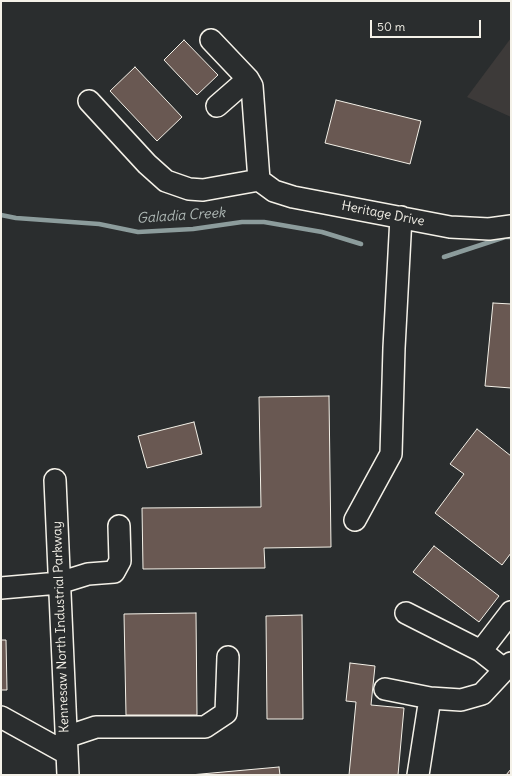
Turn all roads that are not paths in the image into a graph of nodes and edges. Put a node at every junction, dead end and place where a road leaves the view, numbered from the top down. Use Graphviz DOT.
graph roads {
  1 [pos="211,40"];
  2 [pos="248,79"];
  3 [pos="89,101"];
  4 [pos="217,106"];
  5 [pos="260,180"];
  6 [pos="401,217"];
  7 [pos="511,226"];
  8 [pos="55,480"];
  9 [pos="354,520"];
  10 [pos="119,526"];
  11 [pos="59,583"];
  12 [pos="1,588"];
  13 [pos="511,612"];
  14 [pos="406,613"];
  15 [pos="481,651"];
  16 [pos="228,657"];
  17 [pos="508,667"];
  18 [pos="385,689"];
  19 [pos="430,698"];
  20 [pos="1,717"];
  21 [pos="66,745"];
  22 [pos="68,775"];
  23 [pos="418,775"];
  1 -- 2 [label="street"];
  2 -- 4 [label="street"];
  2 -- 5 [label="street"];
  3 -- 5 [label="street"];
  5 -- 6 [label="street, Heritage Drive"];
  6 -- 7 [label="street, Heritage Drive"];
  6 -- 9 [label="street"];
  8 -- 11 [label="street, Kennesaw North Industrial Parkway"];
  10 -- 11 [label="street"];
  11 -- 12 [label="street"];
  11 -- 21 [label="street, Kennesaw North Industrial Parkway"];
  13 -- 15 [label="street"];
  14 -- 15 [label="street"];
  15 -- 17 [label="street"];
  16 -- 21 [label="street"];
  17 -- 19 [label="street"];
  18 -- 19 [label="street"];
  19 -- 23 [label="street"];
  20 -- 21 [label="street"];
  21 -- 22 [label="street, Kennesaw North Industrial Parkway"];
}
